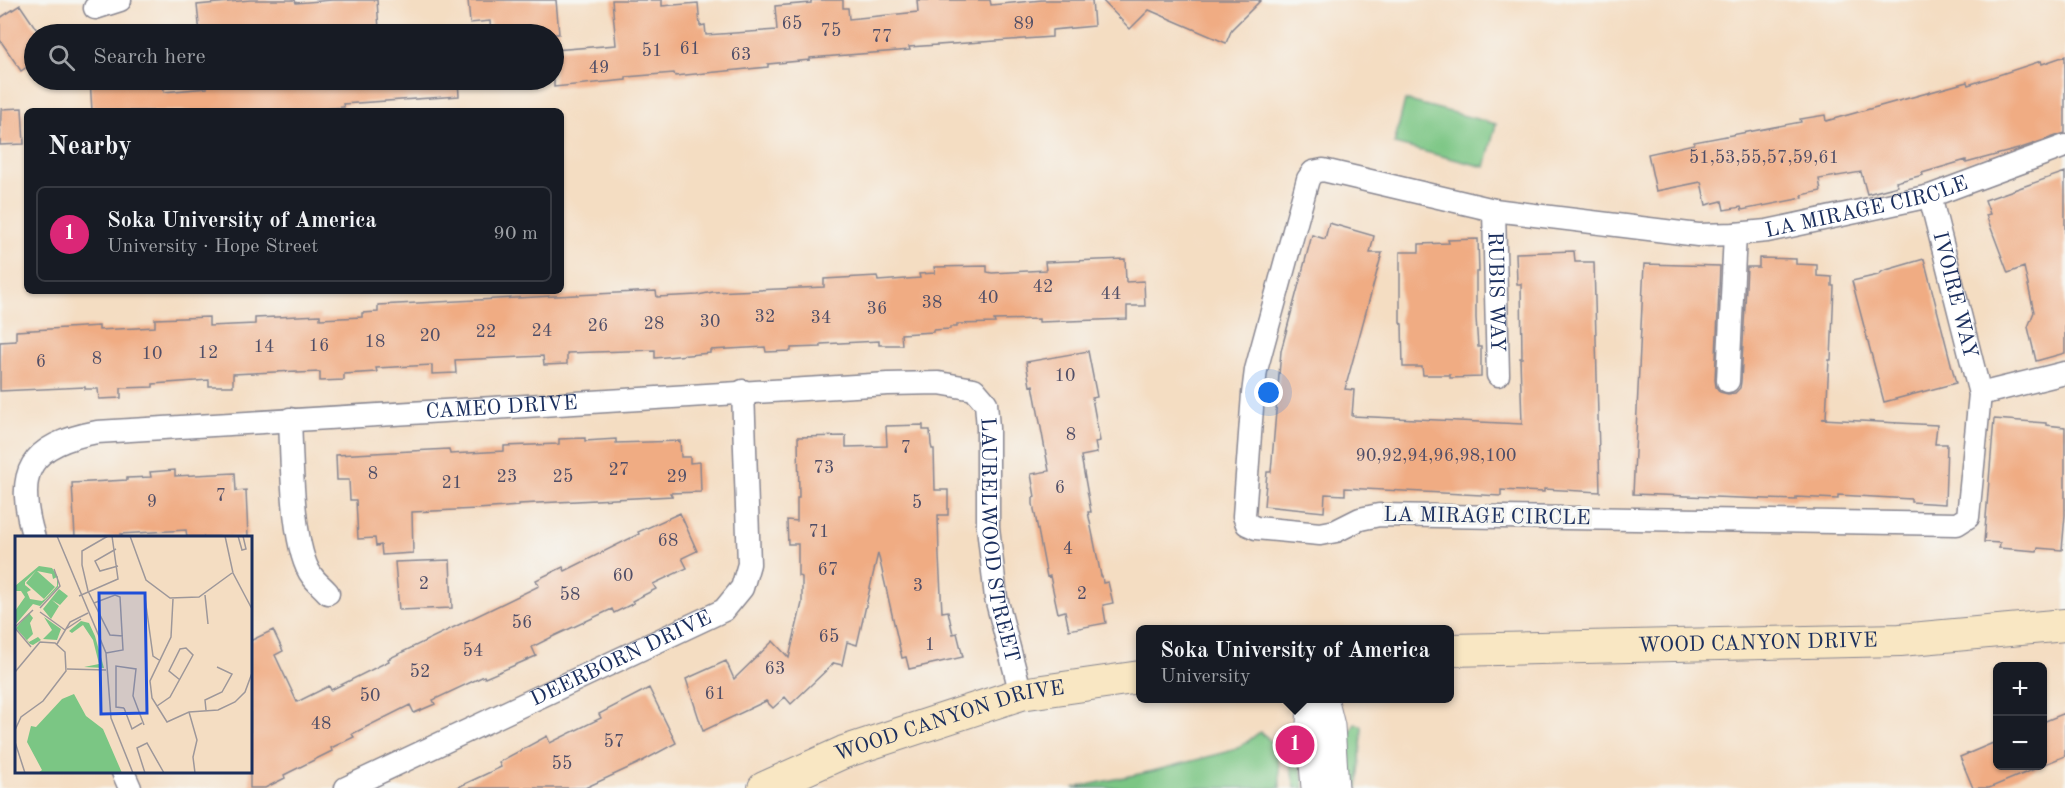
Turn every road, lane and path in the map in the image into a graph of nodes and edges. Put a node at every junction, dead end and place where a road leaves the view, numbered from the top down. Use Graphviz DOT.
graph roads {
  1 [pos="120,0"];
  2 [pos="95,8"];
  3 [pos="2065,146"];
  4 [pos="1930,196"];
  5 [pos="1494,210"];
  6 [pos="1735,234"];
  7 [pos="2065,372"];
  8 [pos="1498,375"];
  9 [pos="1728,381"];
  10 [pos="975,389"];
  11 [pos="743,391"];
  12 [pos="1980,394"];
  13 [pos="290,419"];
  14 [pos="34,536"];
  15 [pos="328,593"];
  16 [pos="2065,625"];
  17 [pos="1454,650"];
  18 [pos="1136,678"];
  19 [pos="1021,694"];
  20 [pos="1311,703"];
  21 [pos="1325,703"];
  22 [pos="124,773"];
  23 [pos="130,788"];
  24 [pos="346,788"];
  25 [pos="764,788"];
  26 [pos="1315,788"];
  27 [pos="1335,788"];
  1 -- 2 [label="street"];
  3 -- 4 [label="street, LA MIRAGE CIRCLE"];
  4 -- 6 [label="street, LA MIRAGE CIRCLE"];
  4 -- 12 [label="street, IVOIRE WAY"];
  5 -- 6 [label="street, LA MIRAGE CIRCLE"];
  5 -- 8 [label="street, RUBIS WAY"];
  5 -- 12 [label="street, LA MIRAGE CIRCLE"];
  6 -- 9 [label="street"];
  7 -- 12 [label="street"];
  10 -- 11 [label="street, CAMEO DRIVE"];
  10 -- 19 [label="street, LAURELWOOD STREET"];
  11 -- 13 [label="street, CAMEO DRIVE"];
  11 -- 24 [label="street, DEERBORN DRIVE"];
  13 -- 14 [label="street, CAMEO DRIVE"];
  13 -- 15 [label="street"];
  16 -- 17 [label="main road, WOOD CANYON DRIVE"];
  18 -- 19 [label="main road, WOOD CANYON DRIVE"];
  19 -- 25 [label="main road, WOOD CANYON DRIVE"];
  20 -- 26 [label="street"];
  21 -- 27 [label="street"];
  22 -- 23 [label="street"];
}
